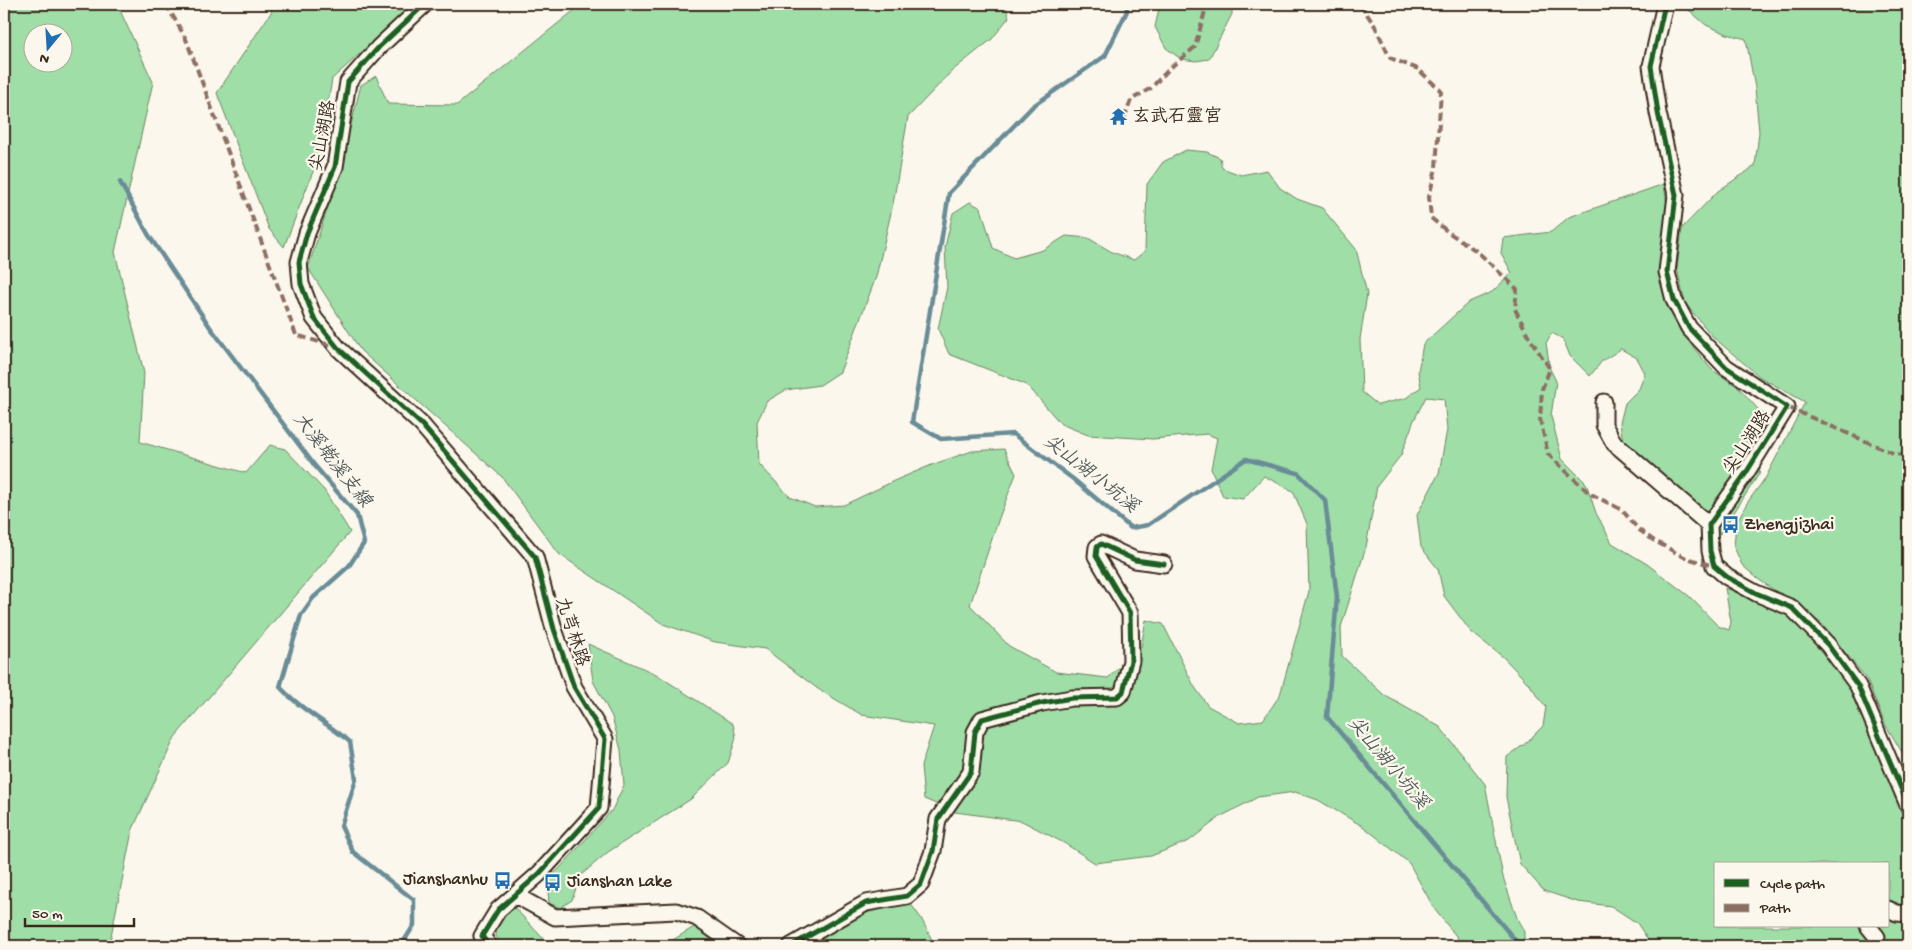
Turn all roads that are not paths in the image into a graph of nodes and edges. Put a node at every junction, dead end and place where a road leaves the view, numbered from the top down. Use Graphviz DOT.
graph roads {
  1 [pos="425,4"];
  2 [pos="1665,4"];
  3 [pos="338,348"];
  4 [pos="1604,402"];
  5 [pos="1709,525"];
  6 [pos="1164,564"];
  7 [pos="1892,766"];
  8 [pos="1908,779"];
  9 [pos="1908,805"];
  10 [pos="515,895"];
  11 [pos="1890,909"];
  12 [pos="1908,914"];
  13 [pos="489,946"];
  14 [pos="737,946"];
  15 [pos="791,946"];
  1 -- 3 [label="street, 尖山湖路"];
  2 -- 5 [label="street, 尖山湖路"];
  3 -- 10 [label="street, 九芎林路"];
  4 -- 5 [label="street"];
  5 -- 7 [label="street"];
  6 -- 15 [label="street"];
  7 -- 8 [label="street"];
  7 -- 9 [label="street"];
  10 -- 13 [label="street, 九芎林路"];
  10 -- 14 [label="street"];
  11 -- 12 [label="street"];
}
